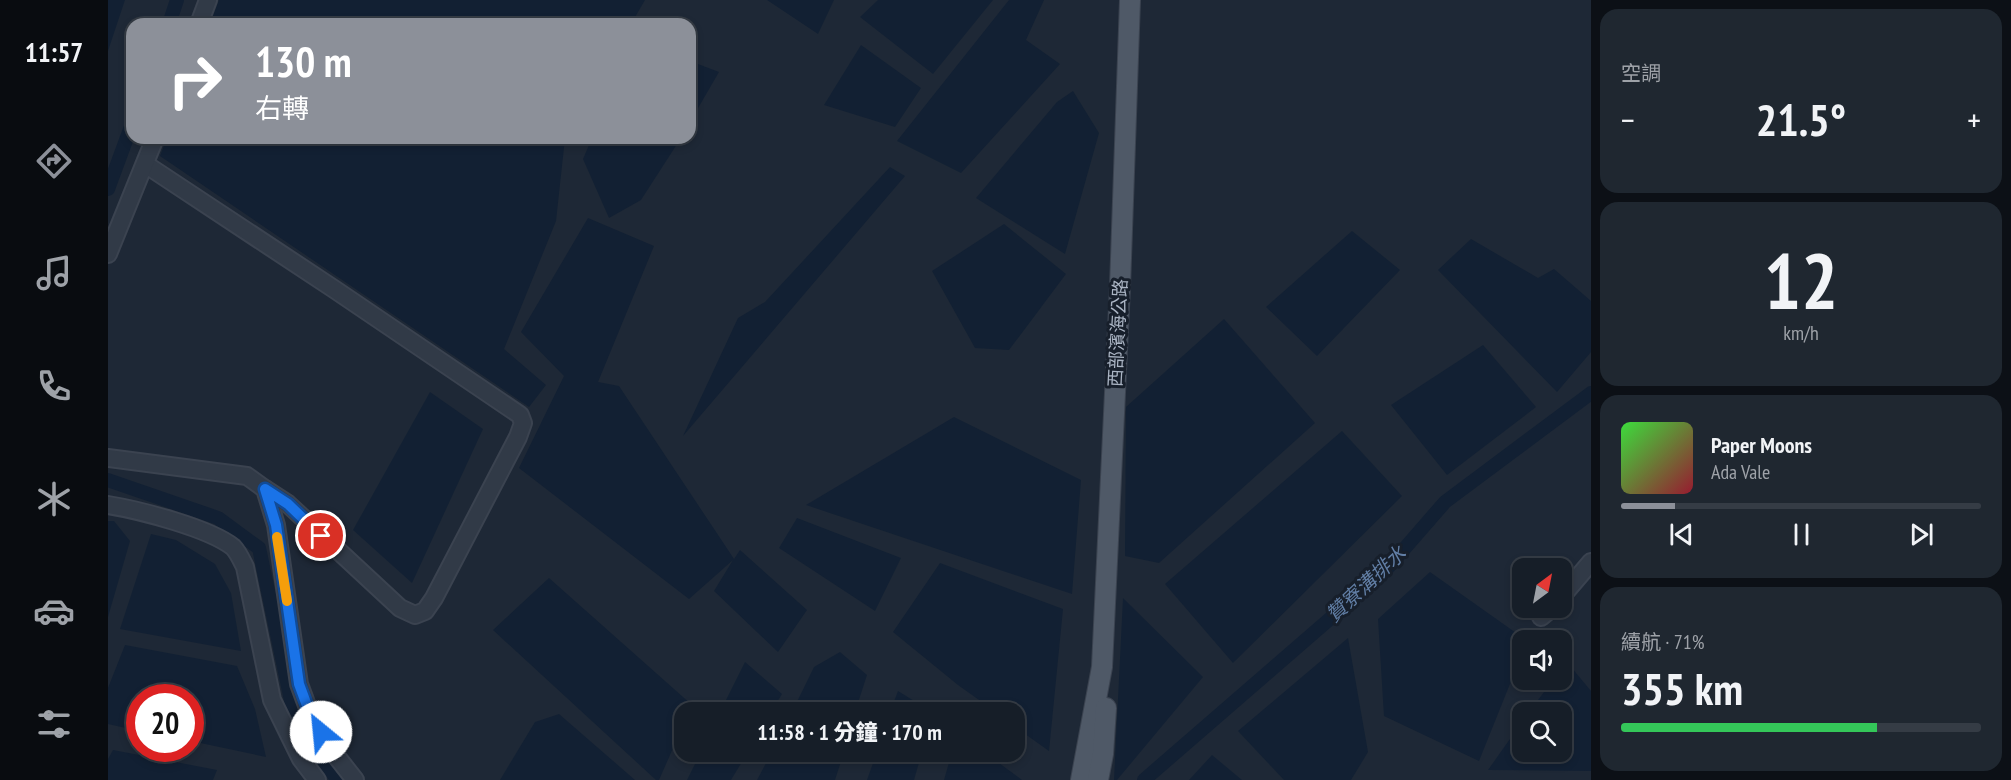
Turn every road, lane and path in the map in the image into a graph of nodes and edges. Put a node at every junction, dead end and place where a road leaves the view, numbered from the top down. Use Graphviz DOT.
graph roads {
  1 [pos="208,0"];
  2 [pos="1130,0"];
  3 [pos="201,18"];
  4 [pos="153,144"];
  5 [pos="145,164"];
  6 [pos="108,254"];
  7 [pos="108,458"];
  8 [pos="265,489"];
  9 [pos="108,505"];
  10 [pos="1591,562"];
  11 [pos="1572,584"];
  12 [pos="1102,667"];
  13 [pos="317,780"];
  14 [pos="355,780"];
  15 [pos="1081,780"];
  16 [pos="1098,780"];
  1 -- 3 [label="street"];
  2 -- 12 [label="main road, 西部濱海公路"];
  4 -- 5 [label="street"];
  5 -- 6 [label="street"];
  5 -- 8 [label="street"];
  7 -- 8 [label="street"];
  8 -- 14 [label="street"];
  9 -- 13 [label="street"];
  10 -- 11 [label="street"];
  12 -- 15 [label="main road, 西部濱海公路"];
  12 -- 16 [label="main road, 西部濱海公路"];
}
